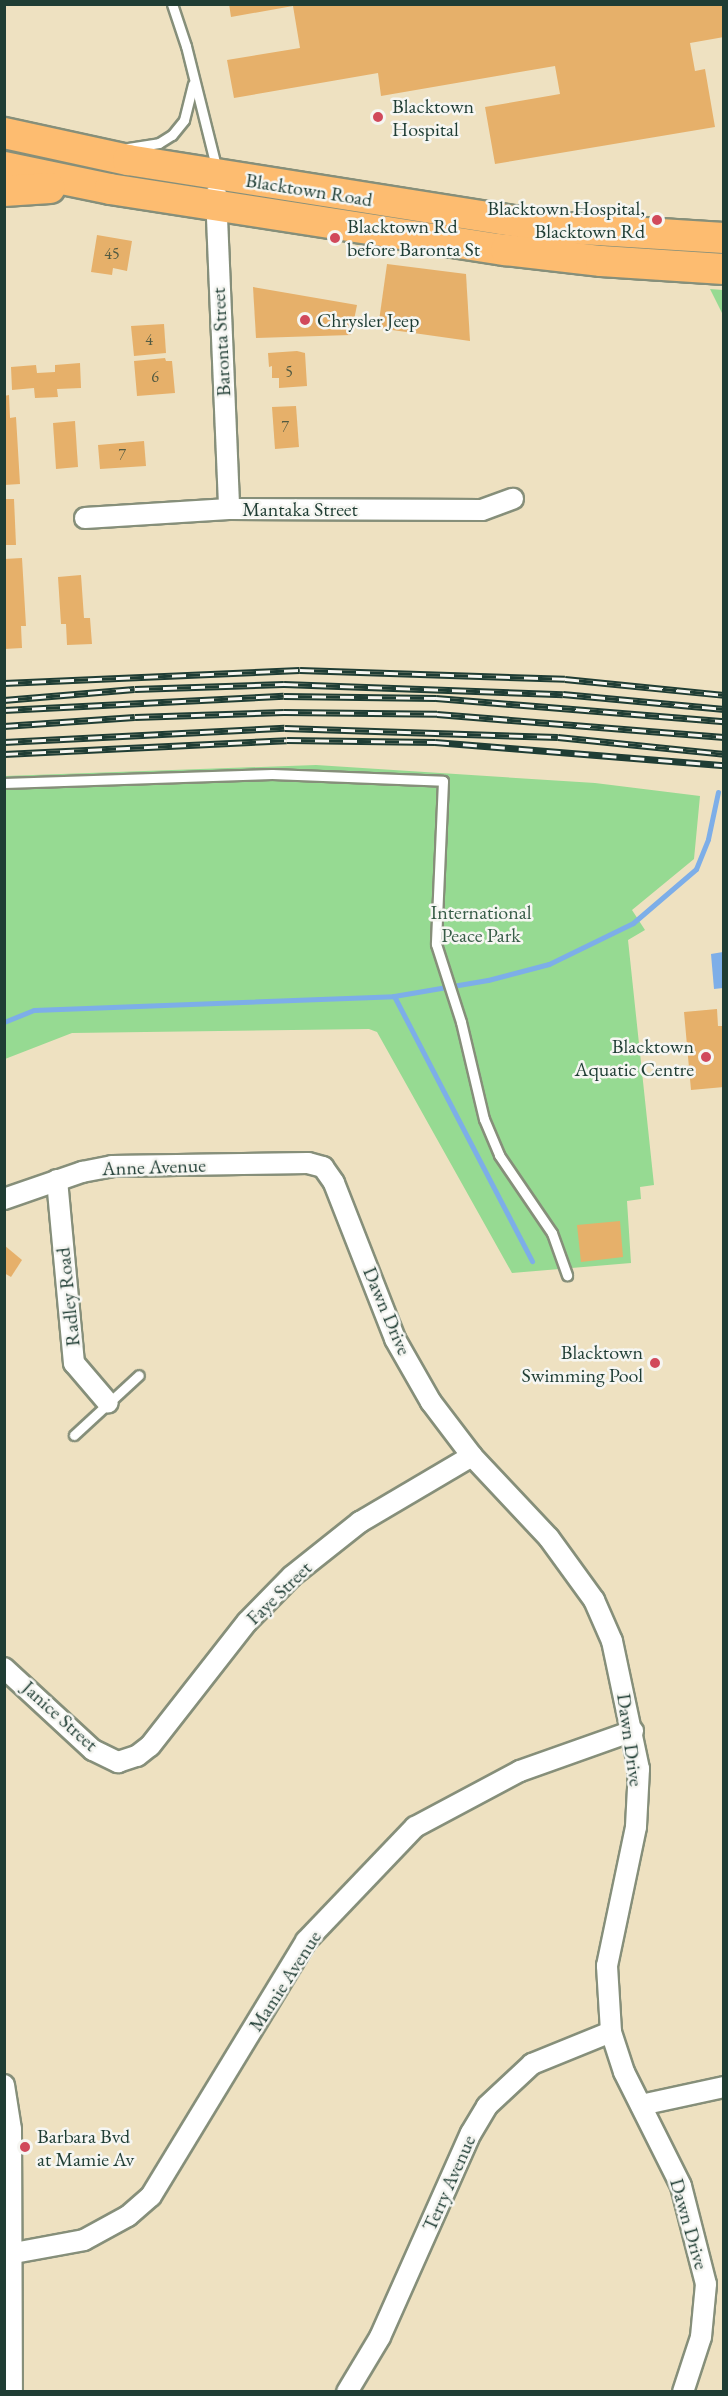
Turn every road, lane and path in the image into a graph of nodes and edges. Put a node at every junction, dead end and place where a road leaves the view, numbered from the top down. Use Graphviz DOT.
graph roads {
  1 [pos="172,4"];
  2 [pos="194,81"];
  3 [pos="4,134"];
  4 [pos="96,154"];
  5 [pos="4,167"];
  6 [pos="218,175"];
  7 [pos="110,189"];
  8 [pos="4,191"];
  9 [pos="214,204"];
  10 [pos="723,238"];
  11 [pos="723,269"];
  12 [pos="513,499"];
  13 [pos="229,509"];
  14 [pos="85,518"];
  15 [pos="4,783"];
  16 [pos="308,1163"];
  17 [pos="57,1180"];
  18 [pos="4,1199"];
  19 [pos="567,1275"];
  20 [pos="140,1375"];
  21 [pos="108,1403"];
  22 [pos="74,1435"];
  23 [pos="472,1456"];
  24 [pos="4,1668"];
  25 [pos="633,1731"];
  26 [pos="118,1762"];
  27 [pos="611,2032"];
  28 [pos="4,2085"];
  29 [pos="723,2087"];
  30 [pos="641,2105"];
  31 [pos="14,2253"];
  32 [pos="12,2391"];
  33 [pos="347,2391"];
  34 [pos="683,2391"];
  1 -- 2 [label="lane"];
  2 -- 4 [label="lane"];
  2 -- 6 [label="lane"];
  3 -- 4 [label="main road, Blacktown Road"];
  4 -- 6 [label="main road, Blacktown Road"];
  5 -- 7 [label="main road, Blacktown Road"];
  6 -- 9 [label="street, Baronta Street"];
  6 -- 10 [label="main road, Blacktown Road"];
  7 -- 8 [label="main road"];
  7 -- 9 [label="main road, Blacktown Road"];
  9 -- 11 [label="main road, Blacktown Road"];
  9 -- 13 [label="street, Baronta Street"];
  12 -- 13 [label="street, Mantaka Street"];
  13 -- 14 [label="street, Mantaka Street"];
  15 -- 19 [label="lane"];
  16 -- 17 [label="street, Anne Avenue"];
  16 -- 23 [label="street, Dawn Drive"];
  17 -- 18 [label="street, Anne Avenue"];
  17 -- 21 [label="street, Radley Road"];
  20 -- 21 [label="lane"];
  21 -- 22 [label="lane"];
  23 -- 25 [label="street, Dawn Drive"];
  23 -- 26 [label="street, Faye Street"];
  24 -- 26 [label="street, Janice Street"];
  25 -- 27 [label="street, Dawn Drive"];
  25 -- 31 [label="street, Mamie Avenue"];
  27 -- 30 [label="street, Dawn Drive"];
  27 -- 33 [label="street, Terry Avenue"];
  28 -- 31 [label="street"];
  29 -- 30 [label="street"];
  30 -- 34 [label="street, Dawn Drive"];
  31 -- 32 [label="street"];
}
